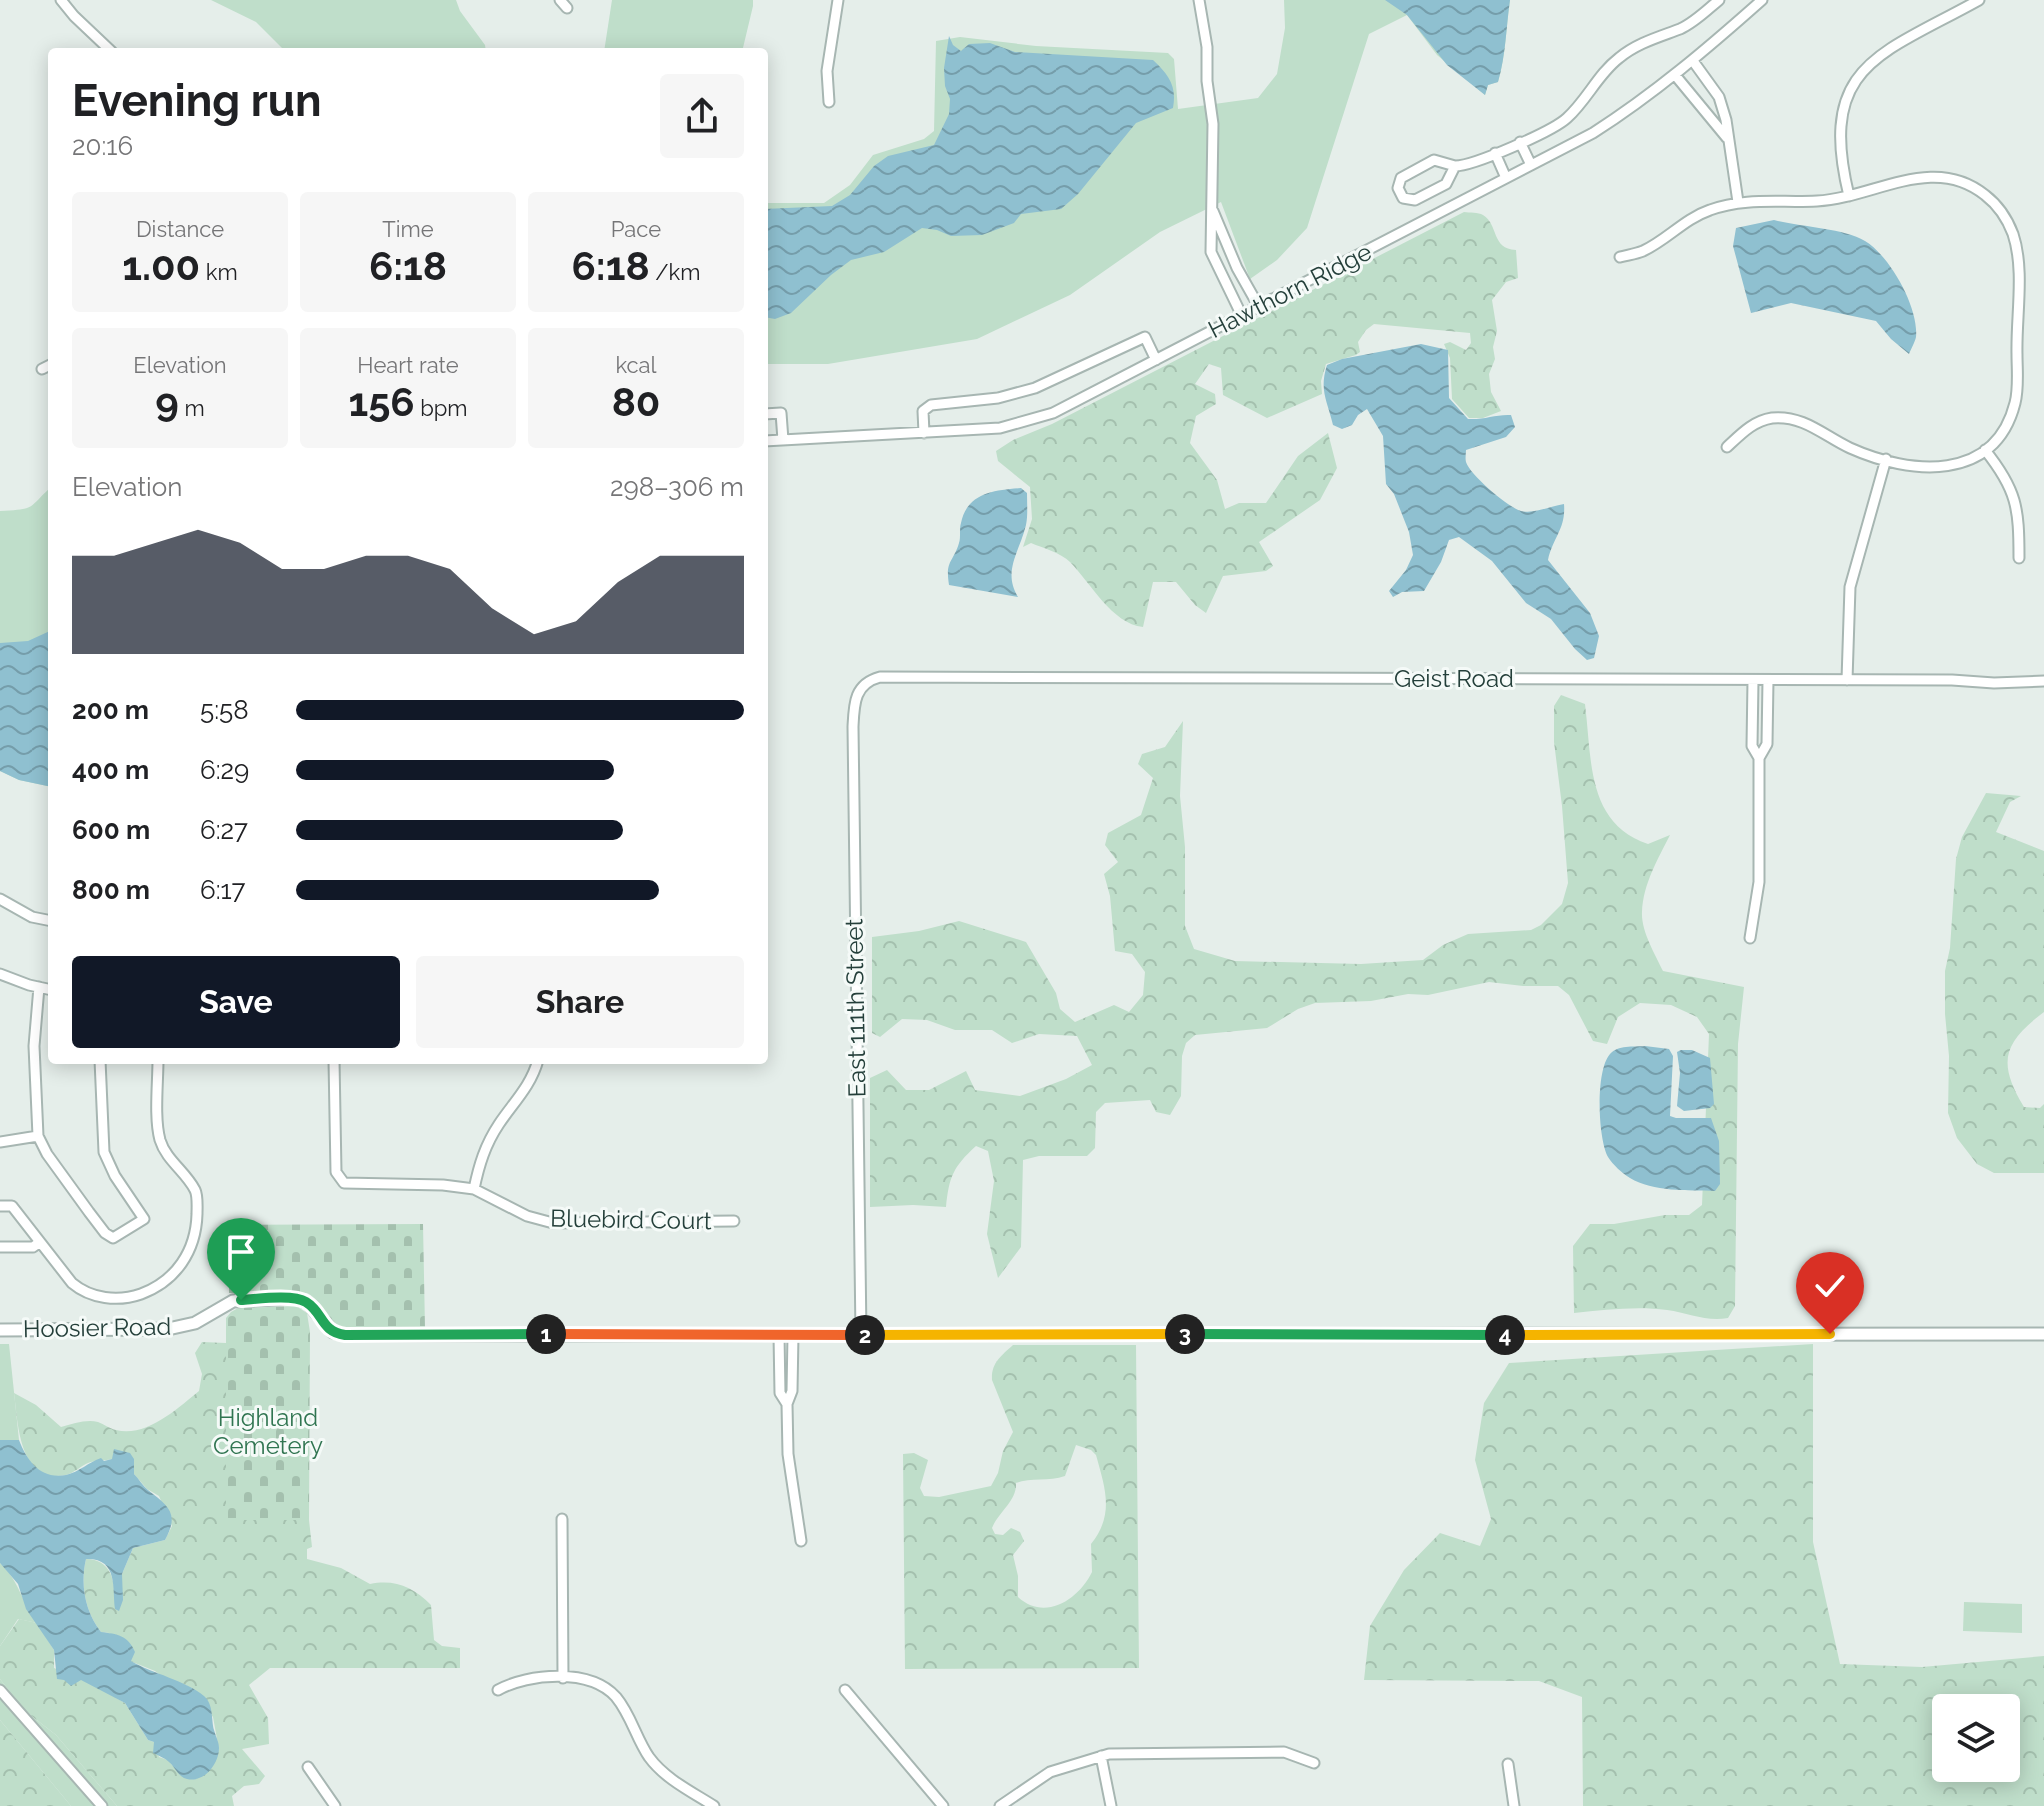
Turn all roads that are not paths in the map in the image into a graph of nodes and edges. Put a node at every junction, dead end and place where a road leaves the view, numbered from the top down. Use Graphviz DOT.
graph roads {
  1 [pos="61,0"];
  2 [pos="838,0"];
  3 [pos="1199,0"];
  4 [pos="1719,0"];
  5 [pos="1762,0"];
  6 [pos="1979,0"];
  7 [pos="107,48"];
  8 [pos="1693,61"];
  9 [pos="1675,75"];
  10 [pos="829,102"];
  11 [pos="1729,140"];
  12 [pos="1520,142"];
  13 [pos="1495,153"];
  14 [pos="1531,165"];
  15 [pos="1455,166"];
  16 [pos="1506,178"];
  17 [pos="1849,196"];
  18 [pos="1738,202"];
  19 [pos="1212,207"];
  20 [pos="1620,257"];
  21 [pos="1259,307"];
  22 [pos="1242,316"];
  23 [pos="1156,360"];
  24 [pos="768,414"];
  25 [pos="924,433"];
  26 [pos="783,440"];
  27 [pos="768,441"];
  28 [pos="1727,447"];
  29 [pos="1985,450"];
  30 [pos="1886,459"];
  31 [pos="2019,558"];
  32 [pos="1753,680"];
  33 [pos="1768,680"];
  34 [pos="1847,680"];
  35 [pos="2044,681"];
  36 [pos="865,683"];
  37 [pos="1759,758"];
  38 [pos="0,899"];
  39 [pos="48,920"];
  40 [pos="1750,938"];
  41 [pos="0,974"];
  42 [pos="39,987"];
  43 [pos="48,989"];
  44 [pos="100,1064"];
  45 [pos="158,1064"];
  46 [pos="334,1064"];
  47 [pos="537,1064"];
  48 [pos="38,1136"];
  49 [pos="0,1142"];
  50 [pos="474,1189"];
  51 [pos="0,1206"];
  52 [pos="734,1221"];
  53 [pos="40,1242"];
  54 [pos="0,1247"];
  55 [pos="0,1330"];
  56 [pos="2044,1334"];
  57 [pos="779,1335"];
  58 [pos="793,1335"];
  59 [pos="861,1335"];
  60 [pos="787,1404"];
  61 [pos="562,1519"];
  62 [pos="801,1541"];
  63 [pos="563,1678"];
  64 [pos="0,1690"];
  65 [pos="498,1690"];
  66 [pos="845,1690"];
  67 [pos="1101,1756"];
  68 [pos="1314,1763"];
  69 [pos="1508,1764"];
  70 [pos="308,1767"];
  71 [pos="102,1806"];
  72 [pos="335,1806"];
  73 [pos="714,1806"];
  74 [pos="943,1806"];
  75 [pos="1000,1806"];
  76 [pos="1111,1806"];
  77 [pos="1514,1806"];
  1 -- 7 [label="street"];
  2 -- 10 [label="street"];
  3 -- 19 [label="street"];
  4 -- 12 [label="street"];
  5 -- 8 [label="street, Hawthorn Ridge"];
  6 -- 17 [label="street"];
  8 -- 9 [label="street, Hawthorn Ridge"];
  8 -- 11 [label="street"];
  9 -- 11 [label="street"];
  9 -- 14 [label="street, Hawthorn Ridge"];
  11 -- 18 [label="street"];
  12 -- 13 [label="street"];
  12 -- 14 [label="street"];
  13 -- 15 [label="street"];
  13 -- 16 [label="street"];
  14 -- 16 [label="street, Hawthorn Ridge"];
  15 -- 15 [label="street"];
  16 -- 21 [label="street, Hawthorn Ridge"];
  17 -- 18 [label="street"];
  17 -- 29 [label="street"];
  18 -- 20 [label="street"];
  19 -- 21 [label="street"];
  19 -- 22 [label="street"];
  21 -- 22 [label="street, Hawthorn Ridge"];
  22 -- 23 [label="street, Hawthorn Ridge"];
  23 -- 25 [label="street, Hawthorn Ridge"];
  23 -- 25 [label="street"];
  24 -- 26 [label="street"];
  25 -- 26 [label="street, Hawthorn Ridge"];
  26 -- 27 [label="street, Hawthorn Ridge"];
  28 -- 30 [label="street"];
  29 -- 30 [label="street"];
  29 -- 31 [label="street"];
  30 -- 34 [label="street"];
  32 -- 33 [label="street, Geist Road"];
  32 -- 36 [label="street, Geist Road"];
  32 -- 37 [label="street"];
  33 -- 34 [label="street, Geist Road"];
  33 -- 37 [label="street"];
  34 -- 35 [label="street, Geist Road"];
  36 -- 59 [label="street, East 111th Street"];
  37 -- 40 [label="street"];
  38 -- 39 [label="street"];
  41 -- 42 [label="street"];
  42 -- 43 [label="street"];
  42 -- 48 [label="street"];
  44 -- 48 [label="street"];
  45 -- 53 [label="street"];
  46 -- 50 [label="street, Bluebird Court"];
  47 -- 50 [label="street"];
  48 -- 49 [label="street"];
  50 -- 52 [label="street, Bluebird Court"];
  51 -- 53 [label="street"];
  53 -- 54 [label="street"];
  55 -- 57 [label="street, Hoosier Road"];
  56 -- 59 [label="street, Hoosier Road"];
  57 -- 58 [label="street, Hoosier Road"];
  57 -- 60 [label="street"];
  58 -- 59 [label="street, Hoosier Road"];
  58 -- 60 [label="street"];
  60 -- 62 [label="street"];
  61 -- 63 [label="street"];
  63 -- 65 [label="street"];
  63 -- 73 [label="street"];
  64 -- 71 [label="street"];
  66 -- 74 [label="street"];
  67 -- 68 [label="street"];
  67 -- 75 [label="street"];
  67 -- 76 [label="street"];
  69 -- 77 [label="street"];
  70 -- 72 [label="street"];
}
